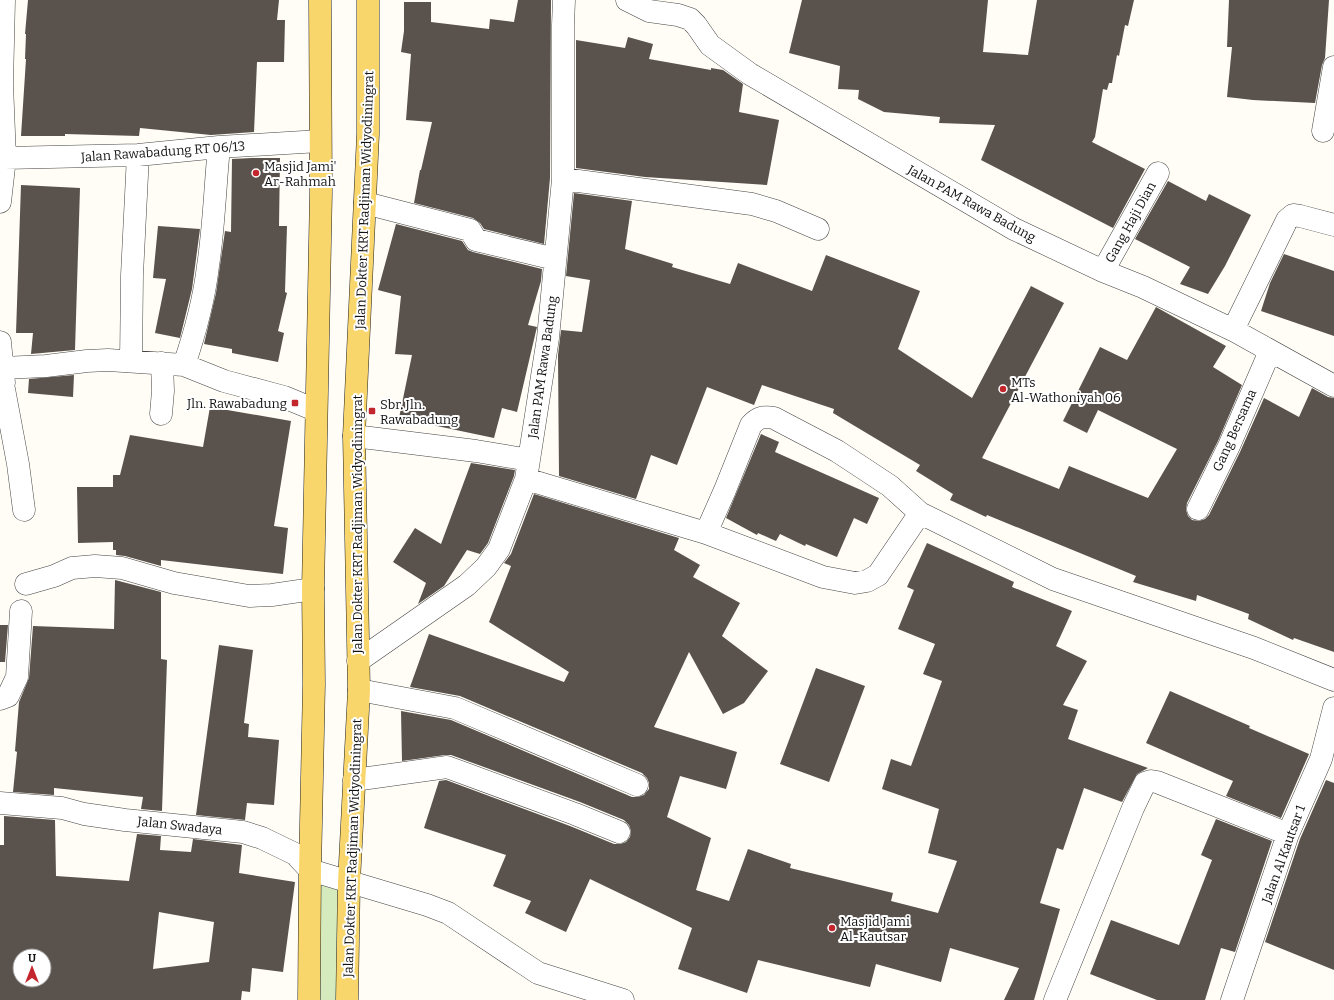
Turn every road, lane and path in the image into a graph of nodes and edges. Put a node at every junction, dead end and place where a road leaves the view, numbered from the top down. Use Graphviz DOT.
graph roads {
  1 [pos="4,0"];
  2 [pos="320,0"];
  3 [pos="368,0"];
  4 [pos="564,0"];
  5 [pos="627,0"];
  6 [pos="692,9"];
  7 [pos="1334,67"];
  8 [pos="1323,131"];
  9 [pos="320,141"];
  10 [pos="219,147"];
  11 [pos="138,155"];
  12 [pos="6,158"];
  13 [pos="1158,173"];
  14 [pos="563,179"];
  15 [pos="0,202"];
  16 [pos="365,202"];
  17 [pos="1334,225"];
  18 [pos="818,229"];
  19 [pos="555,259"];
  20 [pos="1103,271"];
  21 [pos="1233,330"];
  22 [pos="0,342"];
  23 [pos="1270,351"];
  24 [pos="132,361"];
  25 [pos="162,364"];
  26 [pos="184,365"];
  27 [pos="3,368"];
  28 [pos="1334,386"];
  29 [pos="2,389"];
  30 [pos="161,414"];
  31 [pos="316,415"];
  32 [pos="354,436"];
  33 [pos="527,469"];
  34 [pos="24,510"];
  35 [pos="1198,510"];
  36 [pos="920,513"];
  37 [pos="706,533"];
  38 [pos="26,584"];
  39 [pos="313,590"];
  40 [pos="22,611"];
  41 [pos="358,661"];
  42 [pos="1334,680"];
  43 [pos="359,690"];
  44 [pos="0,699"];
  45 [pos="1334,708"];
  46 [pos="354,780"];
  47 [pos="637,786"];
  48 [pos="0,803"];
  49 [pos="619,832"];
  50 [pos="1288,834"];
  51 [pos="310,870"];
  52 [pos="349,882"];
  53 [pos="309,1000"];
  54 [pos="347,1000"];
  55 [pos="623,1000"];
  56 [pos="1055,1000"];
  57 [pos="1232,1000"];
  1 -- 12 [label="street"];
  2 -- 9 [label="main road"];
  3 -- 16 [label="main road, Jalan Dokter KRT Radjiman Widyodiningrat"];
  4 -- 14 [label="street, Jalan PAM Rawa Badung"];
  5 -- 6 [label="street, Jalan PAM Rawa Badung"];
  6 -- 20 [label="street, Jalan PAM Rawa Badung"];
  7 -- 8 [label="street"];
  9 -- 10 [label="street, Jalan Rawabadung RT 06/13"];
  9 -- 31 [label="main road"];
  10 -- 11 [label="street, Jalan Rawabadung RT 06/13"];
  10 -- 26 [label="street"];
  11 -- 12 [label="street, Jalan Rawabadung RT 06/13"];
  11 -- 24 [label="street"];
  12 -- 15 [label="street"];
  13 -- 20 [label="street, Gang Haji Dian"];
  14 -- 18 [label="street"];
  14 -- 19 [label="street, Jalan PAM Rawa Badung"];
  16 -- 19 [label="street"];
  16 -- 32 [label="main road, Jalan Dokter KRT Radjiman Widyodiningrat"];
  17 -- 21 [label="street"];
  19 -- 33 [label="street, Jalan PAM Rawa Badung"];
  20 -- 21 [label="street, Jalan PAM Rawa Badung"];
  21 -- 23 [label="street, Jalan PAM Rawa Badung"];
  22 -- 27 [label="street"];
  23 -- 28 [label="street, Jalan PAM Rawa Badung"];
  23 -- 35 [label="street, Gang Bersama"];
  24 -- 25 [label="street"];
  24 -- 27 [label="street"];
  25 -- 26 [label="street"];
  25 -- 30 [label="street"];
  26 -- 31 [label="street"];
  27 -- 29 [label="street"];
  29 -- 34 [label="street"];
  31 -- 39 [label="main road"];
  32 -- 33 [label="street"];
  32 -- 41 [label="main road, Jalan Dokter KRT Radjiman Widyodiningrat"];
  33 -- 37 [label="street"];
  33 -- 41 [label="street, Jalan PAM Rawa Badung"];
  36 -- 37 [label="street"];
  36 -- 37 [label="street"];
  36 -- 42 [label="street"];
  38 -- 39 [label="street"];
  39 -- 51 [label="main road"];
  40 -- 44 [label="street"];
  41 -- 43 [label="main road, Jalan Dokter KRT Radjiman Widyodiningrat"];
  43 -- 46 [label="main road, Jalan Dokter KRT Radjiman Widyodiningrat"];
  43 -- 47 [label="street"];
  45 -- 50 [label="street, Jalan Al Kautsar 1"];
  46 -- 49 [label="street"];
  46 -- 52 [label="main road, Jalan Dokter KRT Radjiman Widyodiningrat"];
  48 -- 51 [label="street, Jalan Swadaya"];
  50 -- 56 [label="street"];
  50 -- 57 [label="street, Jalan Al Kautsar 1"];
  51 -- 52 [label="street, Jalan Swadaya"];
  51 -- 53 [label="main road"];
  52 -- 54 [label="main road, Jalan Dokter KRT Radjiman Widyodiningrat"];
  52 -- 55 [label="street, Jalan Swadaya"];
}
